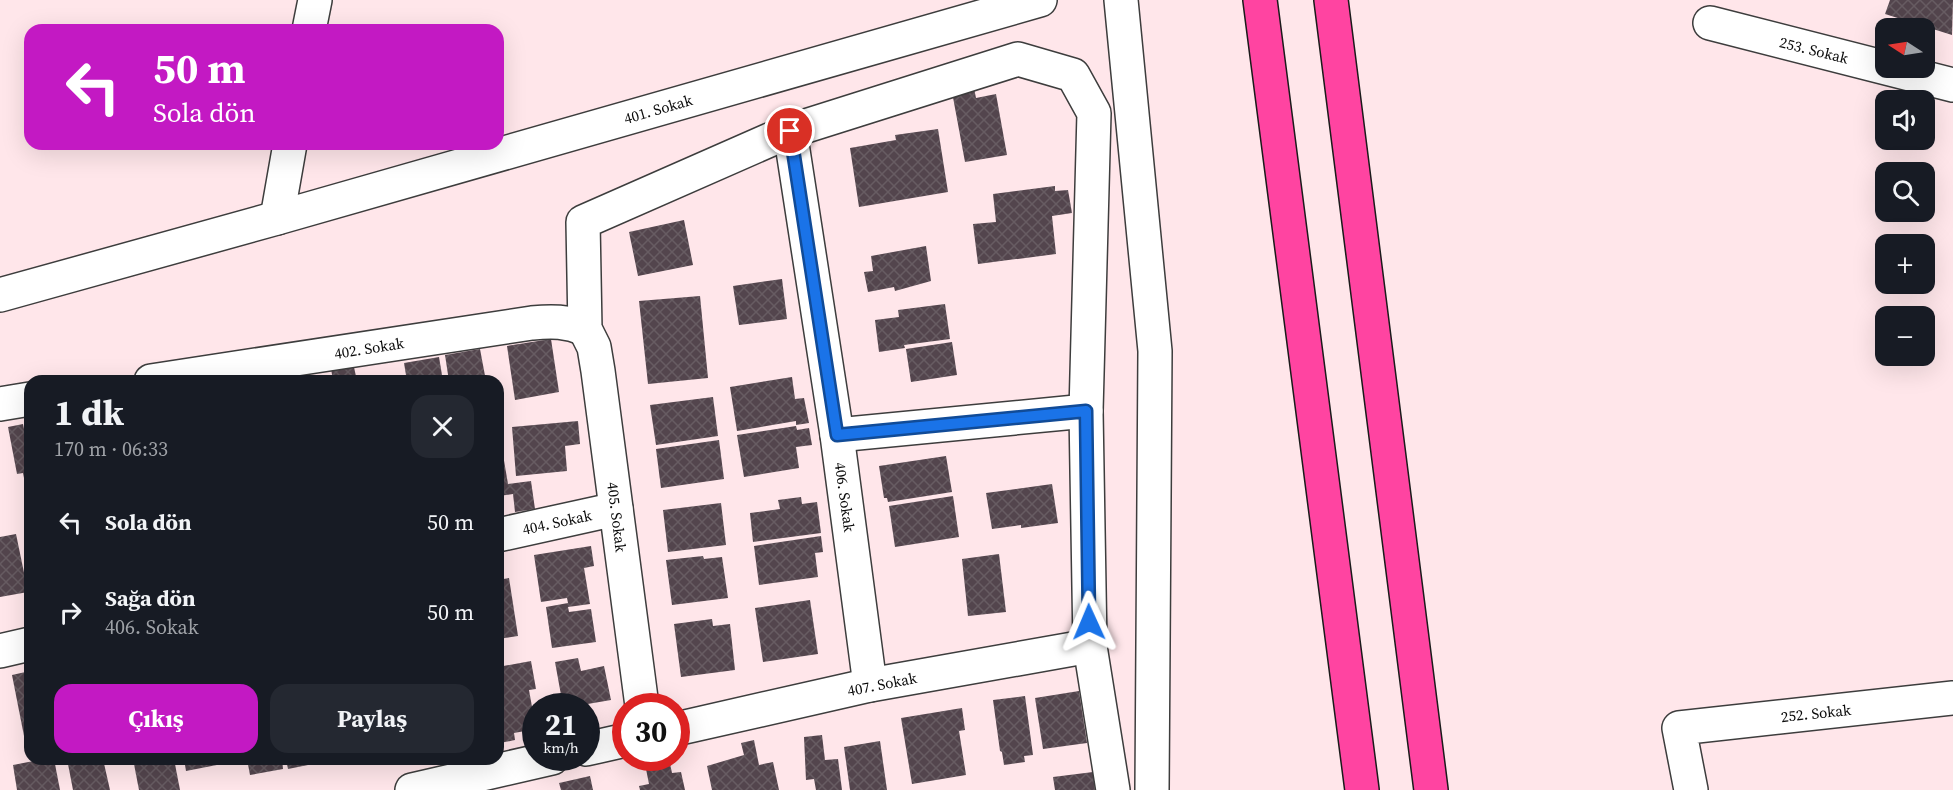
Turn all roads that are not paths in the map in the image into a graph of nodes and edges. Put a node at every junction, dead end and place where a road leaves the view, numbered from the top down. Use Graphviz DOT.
graph roads {
  1 [pos="315,0"];
  2 [pos="1040,0"];
  3 [pos="1122,0"];
  4 [pos="1260,0"];
  5 [pos="1330,0"];
  6 [pos="1710,23"];
  7 [pos="310,24"];
  8 [pos="1953,85"];
  9 [pos="790,131"];
  10 [pos="289,150"];
  11 [pos="277,218"];
  12 [pos="0,294"];
  13 [pos="585,329"];
  14 [pos="191,375"];
  15 [pos="24,400"];
  16 [pos="0,404"];
  17 [pos="1086,411"];
  18 [pos="837,435"];
  19 [pos="616,509"];
  20 [pos="504,534"];
  21 [pos="24,645"];
  22 [pos="1089,646"];
  23 [pos="0,651"];
  24 [pos="870,685"];
  25 [pos="640,693"];
  26 [pos="1953,698"];
  27 [pos="690,726"];
  28 [pos="522,766"];
  29 [pos="451,786"];
  30 [pos="412,790"];
  31 [pos="1113,790"];
  32 [pos="1152,790"];
  33 [pos="1362,790"];
  34 [pos="1431,790"];
  35 [pos="1691,790"];
  1 -- 7 [label="street"];
  2 -- 11 [label="street, 401. Sokak"];
  3 -- 32 [label="street"];
  4 -- 33 [label="highway"];
  5 -- 34 [label="highway"];
  6 -- 8 [label="street, 253. Sokak"];
  9 -- 13 [label="street, 405. Sokak"];
  9 -- 17 [label="street"];
  9 -- 18 [label="street, 406. Sokak"];
  10 -- 11 [label="street"];
  11 -- 12 [label="street, 401. Sokak"];
  13 -- 14 [label="street, 402. Sokak"];
  13 -- 19 [label="street, 405. Sokak"];
  15 -- 16 [label="street"];
  17 -- 18 [label="street"];
  17 -- 22 [label="street"];
  18 -- 24 [label="street, 406. Sokak"];
  19 -- 20 [label="street, 404. Sokak"];
  19 -- 25 [label="street, 405. Sokak"];
  21 -- 23 [label="street"];
  22 -- 24 [label="street, 407. Sokak"];
  22 -- 31 [label="street"];
  24 -- 27 [label="street, 407. Sokak"];
  26 -- 35 [label="street, 252. Sokak"];
  28 -- 29 [label="street"];
  29 -- 30 [label="street"];
}
